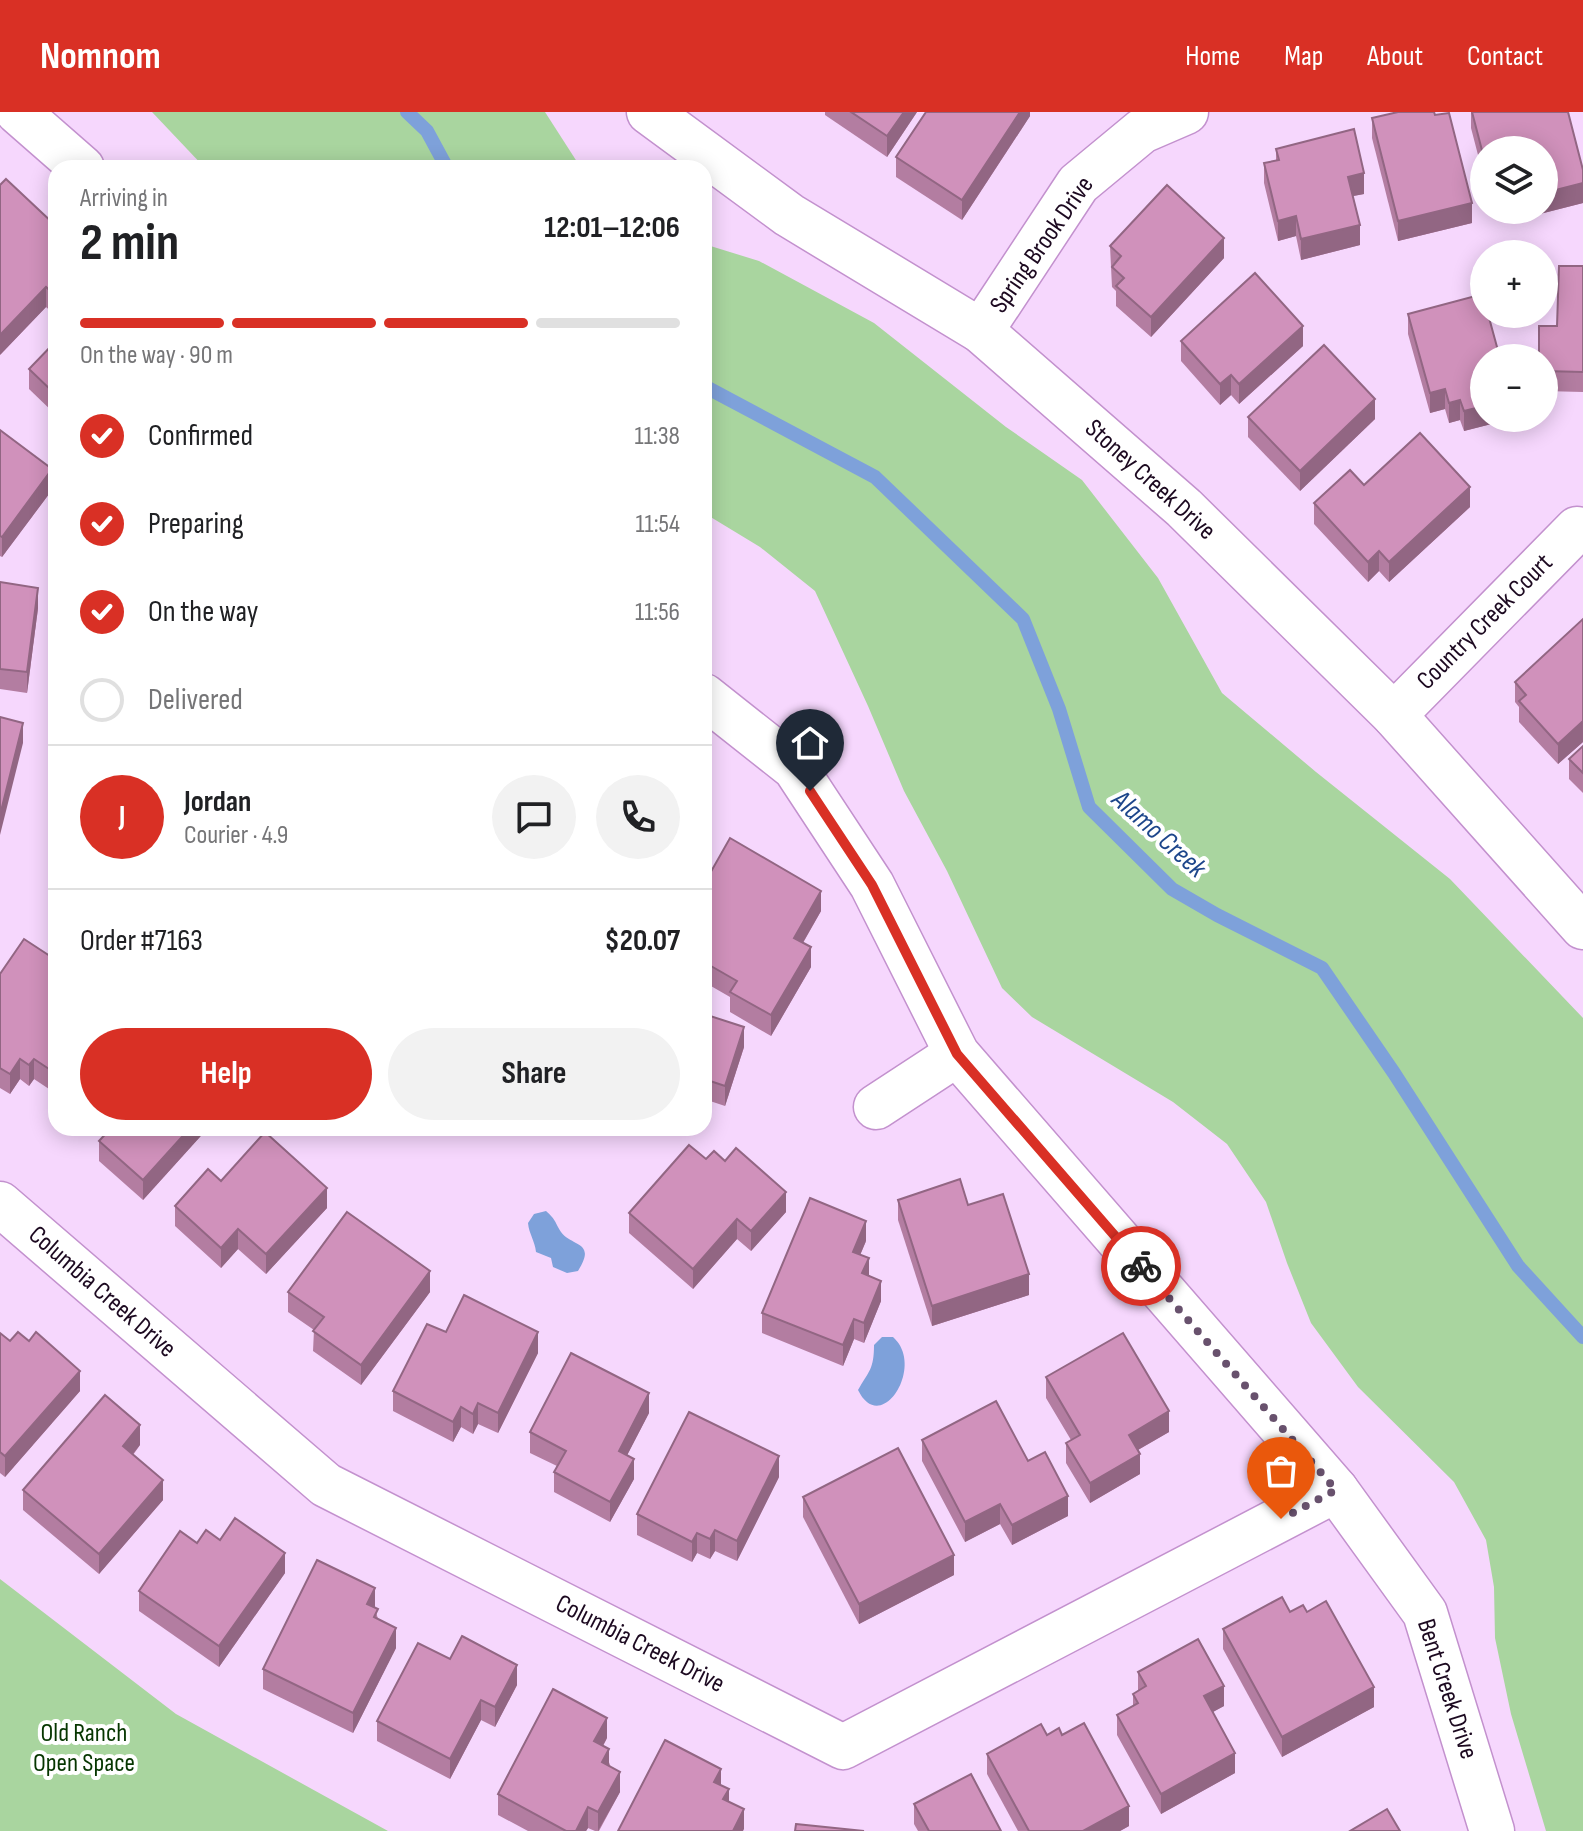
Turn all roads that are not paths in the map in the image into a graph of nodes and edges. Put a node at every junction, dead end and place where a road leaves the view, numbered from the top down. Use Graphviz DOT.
graph roads {
  1 [pos="18,112"];
  2 [pos="649,112"];
  3 [pos="1186,112"];
  4 [pos="73,160"];
  5 [pos="981,331"];
  6 [pos="1577,529"];
  7 [pos="712,702"];
  8 [pos="1394,715"];
  9 [pos="1583,927"];
  10 [pos="957,1054"];
  11 [pos="876,1107"];
  12 [pos="0,1204"];
  13 [pos="1336,1490"];
  14 [pos="1492,1831"];
  1 -- 4 [label="street"];
  2 -- 5 [label="street, Stoney Creek Drive"];
  3 -- 5 [label="street, Spring Brook Drive"];
  5 -- 8 [label="street, Stoney Creek Drive"];
  6 -- 8 [label="street, Country Creek Court"];
  7 -- 10 [label="street, Bent Creek Drive"];
  8 -- 9 [label="street, Stoney Creek Drive"];
  10 -- 11 [label="street"];
  10 -- 13 [label="street, Bent Creek Drive"];
  12 -- 13 [label="street, Columbia Creek Drive"];
  13 -- 14 [label="street, Bent Creek Drive"];
}
